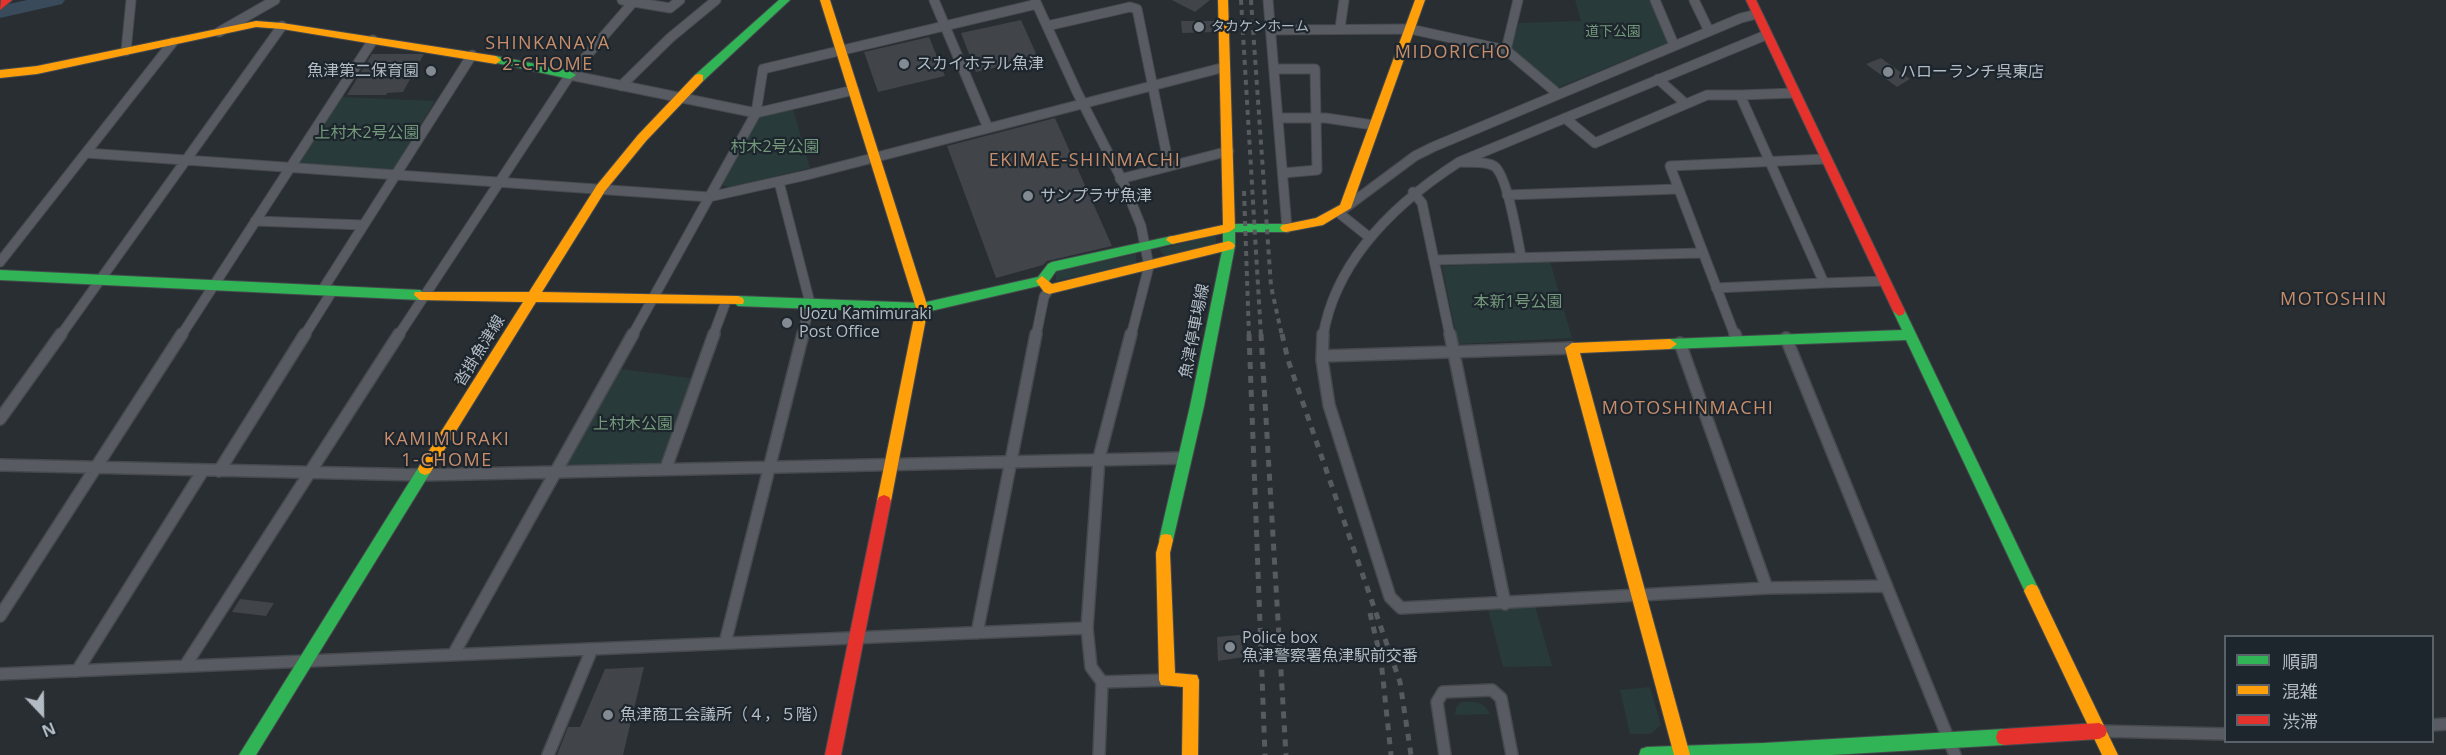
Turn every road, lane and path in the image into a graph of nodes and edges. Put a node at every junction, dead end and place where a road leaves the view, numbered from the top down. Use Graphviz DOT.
graph roads {
  1 [pos="7,0"];
  2 [pos="131,0"];
  3 [pos="275,0"];
  4 [pos="622,0"];
  5 [pos="680,0"];
  6 [pos="716,0"];
  7 [pos="785,0"];
  8 [pos="825,0"];
  9 [pos="934,0"];
  10 [pos="1223,0"];
  11 [pos="1269,0"];
  12 [pos="1344,0"];
  13 [pos="1420,0"];
  14 [pos="1518,0"];
  15 [pos="1655,0"];
  16 [pos="1694,0"];
  17 [pos="1750,0"];
  18 [pos="634,1"];
  19 [pos="1036,2"];
  20 [pos="0,7"];
  21 [pos="1757,14"];
  22 [pos="282,26"];
  23 [pos="946,26"];
  24 [pos="1047,26"];
  25 [pos="1340,28"];
  26 [pos="1410,29"];
  27 [pos="1271,30"];
  28 [pos="1709,31"];
  29 [pos="219,32"];
  30 [pos="1766,35"];
  31 [pos="373,40"];
  32 [pos="173,42"];
  33 [pos="1674,45"];
  34 [pos="841,50"];
  35 [pos="1506,50"];
  36 [pos="126,51"];
  37 [pos="472,55"];
  38 [pos="1225,67"];
  39 [pos="1274,69"];
  40 [pos="0,74"];
  41 [pos="570,75"];
  42 [pos="1658,80"];
  43 [pos="1153,85"];
  44 [pos="621,86"];
  45 [pos="854,90"];
  46 [pos="1795,93"];
  47 [pos="1558,94"];
  48 [pos="1740,95"];
  49 [pos="680,98"];
  50 [pos="1686,104"];
  51 [pos="1083,105"];
  52 [pos="756,113"];
  53 [pos="1316,116"];
  54 [pos="1279,118"];
  55 [pos="1565,118"];
  56 [pos="1374,125"];
  57 [pos="988,128"];
  58 [pos="1229,151"];
  59 [pos="86,153"];
  60 [pos="875,156"];
  61 [pos="1826,159"];
  62 [pos="186,160"];
  63 [pos="1769,161"];
  64 [pos="1459,162"];
  65 [pos="1169,166"];
  66 [pos="290,167"];
  67 [pos="1283,173"];
  68 [pos="396,175"];
  69 [pos="1120,179"];
  70 [pos="500,182"];
  71 [pos="779,182"];
  72 [pos="601,188"];
  73 [pos="1678,189"];
  74 [pos="1413,192"];
  75 [pos="1507,195"];
  76 [pos="709,197"];
  77 [pos="1342,211"];
  78 [pos="255,221"];
  79 [pos="363,225"];
  80 [pos="1229,228"];
  81 [pos="1287,228"];
  82 [pos="1369,237"];
  83 [pos="1148,246"];
  84 [pos="1229,246"];
  85 [pos="1702,253"];
  86 [pos="1521,256"];
  87 [pos="1435,260"];
  88 [pos="0,262"];
  89 [pos="1149,266"];
  90 [pos="0,275"];
  91 [pos="101,279"];
  92 [pos="1884,281"];
  93 [pos="1824,283"];
  94 [pos="214,285"];
  95 [pos="1045,285"];
  96 [pos="1716,288"];
  97 [pos="328,290"];
  98 [pos="426,295"];
  99 [pos="532,298"];
  100 [pos="654,300"];
  101 [pos="726,301"];
  102 [pos="810,303"];
  103 [pos="922,308"];
  104 [pos="1910,335"];
  105 [pos="1786,338"];
  106 [pos="1737,340"];
  107 [pos="1680,343"];
  108 [pos="1572,348"];
  109 [pos="1454,350"];
  110 [pos="1323,356"];
  111 [pos="0,419"];
  112 [pos="1100,458"];
  113 [pos="1184,458"];
  114 [pos="1012,460"];
  115 [pos="891,464"];
  116 [pos="0,465"];
  117 [pos="771,466"];
  118 [pos="96,468"];
  119 [pos="666,468"];
  120 [pos="219,471"];
  121 [pos="202,472"];
  122 [pos="310,473"];
  123 [pos="554,473"];
  124 [pos="422,475"];
  125 [pos="1886,586"];
  126 [pos="1767,588"];
  127 [pos="1640,595"];
  128 [pos="1505,604"];
  129 [pos="0,616"];
  130 [pos="1088,628"];
  131 [pos="977,633"];
  132 [pos="857,638"];
  133 [pos="725,643"];
  134 [pos="592,649"];
  135 [pos="453,655"];
  136 [pos="305,661"];
  137 [pos="185,666"];
  138 [pos="77,671"];
  139 [pos="0,674"];
  140 [pos="1167,680"];
  141 [pos="1102,682"];
  142 [pos="2099,732"];
  143 [pos="2224,734"];
  144 [pos="1949,739"];
  145 [pos="1682,754"];
  146 [pos="247,755"];
  147 [pos="548,755"];
  148 [pos="833,755"];
  149 [pos="1099,755"];
  150 [pos="1190,755"];
  151 [pos="1445,755"];
  152 [pos="1512,755"];
  153 [pos="1647,755"];
  154 [pos="1955,755"];
  155 [pos="2110,755"];
  1 -- 20 [label="street"];
  2 -- 36 [label="street"];
  3 -- 29 [label="street"];
  4 -- 18 [label="street"];
  5 -- 18 [label="street"];
  6 -- 44 [label="street"];
  7 -- 49 [label="street, 沓掛魚津線"];
  8 -- 34 [label="street"];
  9 -- 23 [label="street"];
  10 -- 38 [label="street, 魚津停車場線"];
  11 -- 27 [label="street"];
  12 -- 25 [label="street"];
  13 -- 26 [label="street"];
  14 -- 35 [label="street"];
  15 -- 33 [label="street"];
  16 -- 28 [label="street"];
  17 -- 21 [label="street"];
  18 -- 41 [label="street"];
  19 -- 23 [label="street"];
  19 -- 24 [label="street"];
  21 -- 28 [label="street"];
  21 -- 30 [label="street"];
  22 -- 29 [label="street"];
  22 -- 31 [label="street"];
  22 -- 62 [label="street"];
  23 -- 34 [label="street"];
  23 -- 57 [label="street"];
  24 -- 43 [label="street"];
  24 -- 51 [label="street"];
  25 -- 26 [label="street"];
  25 -- 27 [label="street"];
  26 -- 35 [label="street"];
  26 -- 56 [label="street"];
  27 -- 39 [label="street"];
  28 -- 33 [label="street"];
  29 -- 32 [label="street"];
  30 -- 42 [label="street"];
  30 -- 46 [label="street"];
  31 -- 37 [label="street"];
  31 -- 66 [label="street"];
  32 -- 36 [label="street"];
  32 -- 59 [label="street"];
  33 -- 47 [label="street"];
  34 -- 45 [label="street"];
  34 -- 52 [label="street"];
  35 -- 47 [label="street"];
  36 -- 40 [label="street"];
  37 -- 41 [label="street"];
  37 -- 68 [label="street"];
  38 -- 43 [label="street"];
  38 -- 58 [label="street, 魚津停車場線"];
  39 -- 53 [label="street"];
  39 -- 54 [label="street"];
  41 -- 44 [label="street"];
  41 -- 70 [label="street"];
  42 -- 50 [label="street"];
  42 -- 55 [label="street"];
  43 -- 51 [label="street"];
  43 -- 65 [label="street"];
  44 -- 49 [label="street"];
  45 -- 52 [label="street"];
  45 -- 60 [label="street"];
  46 -- 48 [label="street"];
  46 -- 61 [label="street"];
  47 -- 77 [label="street"];
  48 -- 50 [label="street"];
  48 -- 63 [label="street"];
  49 -- 52 [label="street"];
  49 -- 72 [label="street, 沓掛魚津線"];
  50 -- 55 [label="street"];
  51 -- 57 [label="street"];
  51 -- 69 [label="street"];
  52 -- 76 [label="street"];
  53 -- 54 [label="street"];
  53 -- 56 [label="street"];
  53 -- 67 [label="street"];
  54 -- 67 [label="street"];
  55 -- 64 [label="street"];
  56 -- 77 [label="street"];
  57 -- 60 [label="street"];
  58 -- 65 [label="street"];
  58 -- 80 [label="street, 魚津停車場線"];
  59 -- 62 [label="street"];
  59 -- 88 [label="street"];
  60 -- 71 [label="street"];
  60 -- 103 [label="street"];
  61 -- 63 [label="street"];
  61 -- 92 [label="street"];
  62 -- 66 [label="street"];
  62 -- 91 [label="street"];
  63 -- 73 [label="street"];
  63 -- 93 [label="street"];
  64 -- 74 [label="street"];
  64 -- 75 [label="street"];
  65 -- 69 [label="street"];
  66 -- 68 [label="street"];
  66 -- 78 [label="street"];
  67 -- 81 [label="street"];
  68 -- 70 [label="street"];
  68 -- 79 [label="street"];
  69 -- 83 [label="street"];
  70 -- 72 [label="street"];
  70 -- 98 [label="street"];
  71 -- 76 [label="street"];
  71 -- 102 [label="street"];
  72 -- 76 [label="street"];
  72 -- 99 [label="street, 沓掛魚津線"];
  73 -- 75 [label="street"];
  73 -- 85 [label="street"];
  74 -- 82 [label="street"];
  74 -- 87 [label="street"];
  75 -- 86 [label="street"];
  76 -- 100 [label="street"];
  77 -- 81 [label="street"];
  77 -- 82 [label="street"];
  78 -- 79 [label="street"];
  78 -- 94 [label="street"];
  79 -- 97 [label="street"];
  80 -- 81 [label="street"];
  80 -- 83 [label="street"];
  80 -- 84 [label="street, 魚津停車場線"];
  82 -- 110 [label="street"];
  83 -- 89 [label="street"];
  83 -- 95 [label="street"];
  84 -- 89 [label="street"];
  84 -- 113 [label="street, 魚津停車場線"];
  85 -- 86 [label="street"];
  85 -- 96 [label="street"];
  86 -- 87 [label="street"];
  87 -- 109 [label="street"];
  89 -- 95 [label="street"];
  89 -- 112 [label="street"];
  90 -- 91 [label="street"];
  91 -- 94 [label="street"];
  91 -- 111 [label="street"];
  92 -- 93 [label="street"];
  92 -- 104 [label="street"];
  93 -- 96 [label="street"];
  94 -- 97 [label="street"];
  94 -- 118 [label="street"];
  95 -- 103 [label="street"];
  95 -- 114 [label="street"];
  96 -- 106 [label="street"];
  97 -- 98 [label="street"];
  97 -- 120 [label="street"];
  98 -- 99 [label="street"];
  98 -- 122 [label="street"];
  99 -- 100 [label="street"];
  99 -- 124 [label="street, 沓掛魚津線"];
  100 -- 101 [label="street"];
  100 -- 123 [label="street"];
  101 -- 102 [label="street"];
  101 -- 119 [label="street"];
  102 -- 103 [label="street"];
  102 -- 117 [label="street"];
  103 -- 115 [label="street"];
  104 -- 105 [label="street"];
  104 -- 142 [label="street"];
  105 -- 106 [label="street"];
  105 -- 125 [label="street"];
  106 -- 107 [label="street"];
  107 -- 108 [label="street"];
  107 -- 126 [label="street"];
  108 -- 109 [label="street"];
  108 -- 127 [label="street"];
  109 -- 110 [label="street"];
  109 -- 128 [label="street"];
  110 -- 128 [label="street"];
  112 -- 113 [label="street"];
  112 -- 114 [label="street"];
  112 -- 130 [label="street"];
  113 -- 140 [label="street, 魚津停車場線"];
  114 -- 115 [label="street"];
  114 -- 131 [label="street"];
  115 -- 117 [label="street"];
  115 -- 132 [label="street"];
  116 -- 118 [label="street"];
  117 -- 119 [label="street"];
  117 -- 133 [label="street"];
  118 -- 121 [label="street"];
  118 -- 129 [label="street"];
  119 -- 123 [label="street"];
  120 -- 121 [label="street"];
  120 -- 122 [label="street"];
  121 -- 138 [label="street"];
  122 -- 124 [label="street"];
  122 -- 137 [label="street"];
  123 -- 124 [label="street"];
  123 -- 135 [label="street"];
  124 -- 136 [label="street, 沓掛魚津線"];
  125 -- 126 [label="street"];
  125 -- 144 [label="street"];
  126 -- 127 [label="street"];
  127 -- 128 [label="street"];
  127 -- 145 [label="street"];
  130 -- 131 [label="street"];
  130 -- 141 [label="street"];
  131 -- 132 [label="street"];
  132 -- 133 [label="street"];
  132 -- 148 [label="street"];
  133 -- 134 [label="street"];
  134 -- 135 [label="street"];
  134 -- 147 [label="street"];
  135 -- 136 [label="street"];
  136 -- 137 [label="street"];
  136 -- 146 [label="street, 沓掛魚津線"];
  137 -- 138 [label="street"];
  138 -- 139 [label="street"];
  140 -- 141 [label="street"];
  140 -- 150 [label="street"];
  141 -- 149 [label="street"];
  142 -- 143 [label="street"];
  142 -- 144 [label="street"];
  142 -- 155 [label="street"];
  144 -- 145 [label="street"];
  144 -- 154 [label="street"];
  145 -- 153 [label="street"];
  151 -- 152 [label="street"];
}
